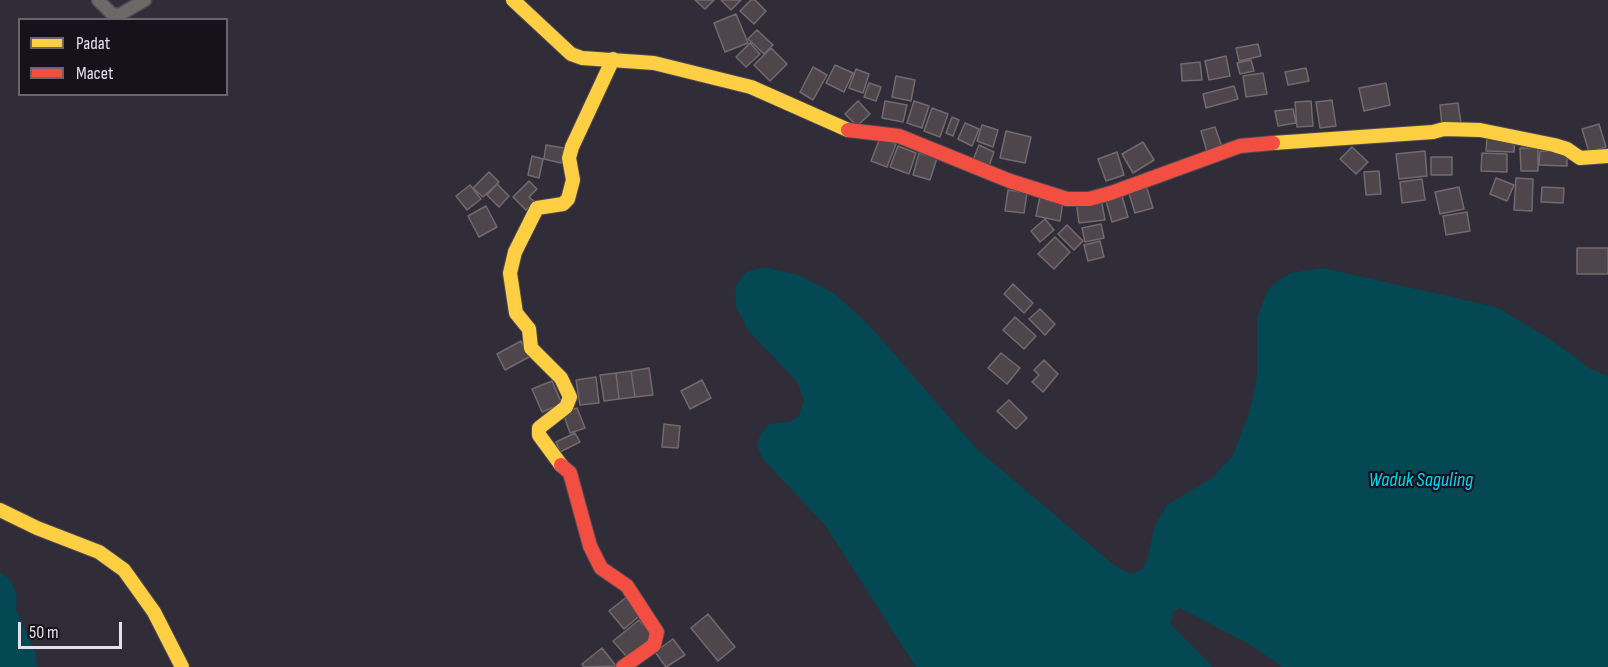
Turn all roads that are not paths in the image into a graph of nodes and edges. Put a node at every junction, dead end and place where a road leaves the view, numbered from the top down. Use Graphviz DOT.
graph roads {
  1 [pos="98,0"];
  2 [pos="145,0"];
  3 [pos="513,0"];
  4 [pos="613,59"];
  5 [pos="1608,156"];
  6 [pos="0,510"];
  7 [pos="640,663"];
  8 [pos="182,667"];
  9 [pos="623,667"];
  1 -- 2 [label="street"];
  3 -- 4 [label="street"];
  4 -- 5 [label="street"];
  4 -- 7 [label="street"];
  6 -- 8 [label="street"];
  7 -- 9 [label="street"];
}
